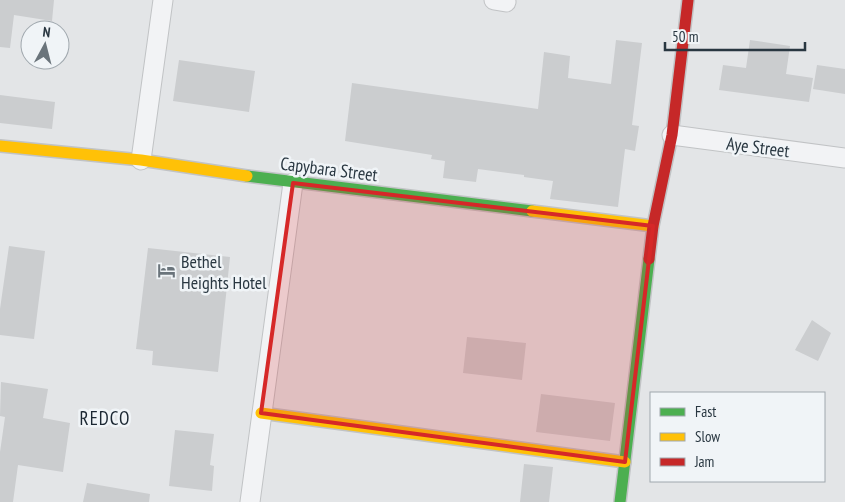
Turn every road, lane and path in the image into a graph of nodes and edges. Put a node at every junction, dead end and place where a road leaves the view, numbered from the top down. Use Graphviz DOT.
graph roads {
  1 [pos="163,0"];
  2 [pos="688,0"];
  3 [pos="672,135"];
  4 [pos="0,146"];
  5 [pos="845,158"];
  6 [pos="141,160"];
  7 [pos="293,183"];
  8 [pos="653,226"];
  9 [pos="261,413"];
  10 [pos="625,462"];
  11 [pos="250,502"];
  12 [pos="620,502"];
  1 -- 6 [label="street"];
  2 -- 3 [label="street"];
  3 -- 5 [label="street, Aye Street"];
  3 -- 8 [label="street"];
  4 -- 6 [label="street, Capybara Street"];
  6 -- 7 [label="street, Capybara Street"];
  7 -- 8 [label="street, Capybara Street"];
  7 -- 9 [label="street"];
  8 -- 10 [label="street"];
  9 -- 10 [label="street"];
  9 -- 11 [label="street"];
  10 -- 12 [label="street"];
}
